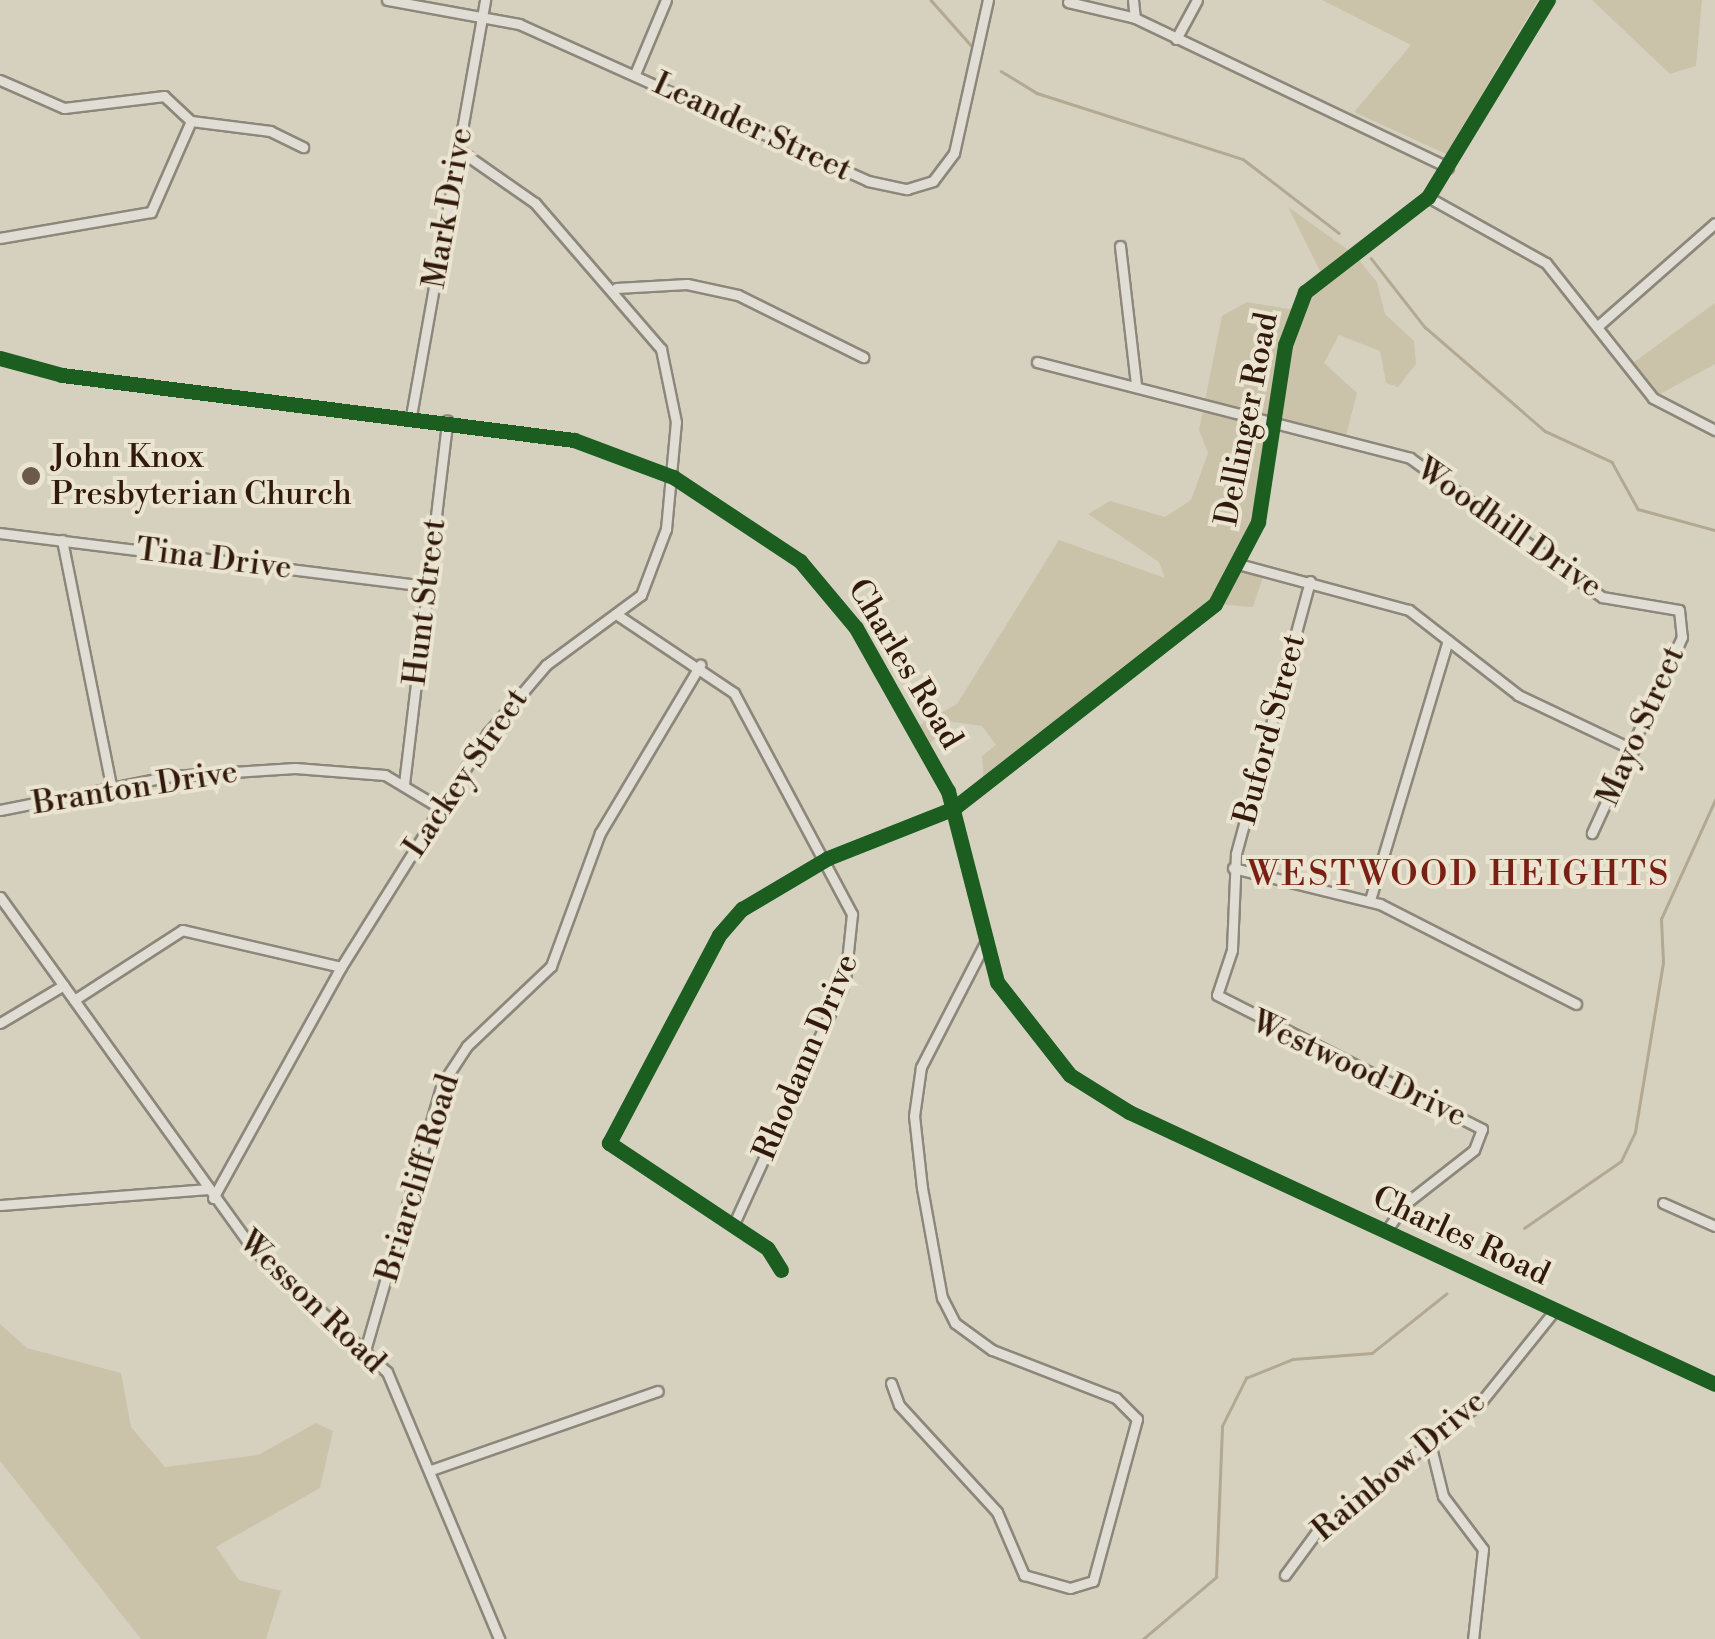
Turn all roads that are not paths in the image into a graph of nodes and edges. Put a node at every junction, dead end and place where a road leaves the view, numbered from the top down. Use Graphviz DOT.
graph roads {
  1 [pos="388,0"];
  2 [pos="485,0"];
  3 [pos="666,0"];
  4 [pos="988,0"];
  5 [pos="1134,0"];
  6 [pos="1197,0"];
  7 [pos="1548,0"];
  8 [pos="1068,2"];
  9 [pos="482,17"];
  10 [pos="1135,18"];
  11 [pos="1176,40"];
  12 [pos="635,74"];
  13 [pos="0,80"];
  14 [pos="191,121"];
  15 [pos="303,147"];
  16 [pos="459,150"];
  17 [pos="1448,167"];
  18 [pos="1428,196"];
  19 [pos="1715,223"];
  20 [pos="0,238"];
  21 [pos="1120,246"];
  22 [pos="616,288"];
  23 [pos="1599,325"];
  24 [pos="0,358"];
  25 [pos="863,358"];
  26 [pos="1037,362"];
  27 [pos="1136,384"];
  28 [pos="410,416"];
  29 [pos="447,421"];
  30 [pos="1275,421"];
  31 [pos="1715,430"];
  32 [pos="673,477"];
  33 [pos="0,534"];
  34 [pos="62,540"];
  35 [pos="1242,566"];
  36 [pos="1310,581"];
  37 [pos="428,586"];
  38 [pos="619,616"];
  39 [pos="1684,617"];
  40 [pos="1448,640"];
  41 [pos="700,665"];
  42 [pos="1634,750"];
  43 [pos="404,784"];
  44 [pos="111,785"];
  45 [pos="440,808"];
  46 [pos="954,808"];
  47 [pos="0,810"];
  48 [pos="1592,833"];
  49 [pos="828,858"];
  50 [pos="1233,868"];
  51 [pos="0,897"];
  52 [pos="1370,900"];
  53 [pos="984,945"];
  54 [pos="341,967"];
  55 [pos="64,985"];
  56 [pos="1217,995"];
  57 [pos="74,1000"];
  58 [pos="1576,1004"];
  59 [pos="0,1023"];
  60 [pos="210,1194"];
  61 [pos="1663,1203"];
  62 [pos="0,1205"];
  63 [pos="734,1224"];
  64 [pos="1715,1226"];
  65 [pos="1386,1230"];
  66 [pos="781,1270"];
  67 [pos="1555,1310"];
  68 [pos="366,1347"];
  69 [pos="891,1383"];
  70 [pos="1715,1384"];
  71 [pos="658,1391"];
  72 [pos="1430,1443"];
  73 [pos="432,1470"];
  74 [pos="1285,1575"];
  75 [pos="499,1639"];
  76 [pos="1472,1639"];
  1 -- 9 [label="street, Leander Street"];
  2 -- 9 [label="street, Mark Drive"];
  3 -- 12 [label="street"];
  4 -- 12 [label="street, Leander Street"];
  5 -- 10 [label="street"];
  6 -- 11 [label="street"];
  7 -- 17 [label="street, Dellinger Road"];
  8 -- 10 [label="street"];
  9 -- 12 [label="street, Leander Street"];
  9 -- 16 [label="street, Mark Drive"];
  10 -- 11 [label="street"];
  11 -- 17 [label="street"];
  13 -- 14 [label="street"];
  14 -- 15 [label="street"];
  14 -- 20 [label="street"];
  16 -- 22 [label="street, Lackey Street"];
  16 -- 28 [label="street, Mark Drive"];
  17 -- 18 [label="street, Dellinger Road"];
  18 -- 23 [label="street"];
  18 -- 30 [label="street, Dellinger Road"];
  19 -- 23 [label="street"];
  21 -- 27 [label="street"];
  22 -- 25 [label="street"];
  22 -- 32 [label="street, Lackey Street"];
  23 -- 31 [label="street"];
  24 -- 28 [label="street, Charles Road"];
  26 -- 27 [label="street, Woodhill Drive"];
  27 -- 30 [label="street, Woodhill Drive"];
  28 -- 29 [label="street, Charles Road"];
  29 -- 32 [label="street, Charles Road"];
  29 -- 37 [label="street, Hunt Street"];
  30 -- 35 [label="street, Dellinger Road"];
  30 -- 39 [label="street, Woodhill Drive"];
  32 -- 38 [label="street, Lackey Street"];
  32 -- 46 [label="street, Charles Road"];
  33 -- 34 [label="street, Tina Drive"];
  34 -- 37 [label="street, Tina Drive"];
  34 -- 44 [label="street"];
  35 -- 36 [label="street"];
  35 -- 46 [label="street, Dellinger Road"];
  36 -- 40 [label="street"];
  36 -- 50 [label="street, Buford Street"];
  37 -- 43 [label="street, Hunt Street"];
  38 -- 41 [label="street, Rhodann Drive"];
  38 -- 45 [label="street, Lackey Street"];
  39 -- 42 [label="street, Mayo Street"];
  40 -- 42 [label="street"];
  40 -- 52 [label="street"];
  41 -- 49 [label="street, Rhodann Drive"];
  41 -- 68 [label="street, Briarcliff Road"];
  42 -- 48 [label="street, Mayo Street"];
  43 -- 44 [label="street, Branton Drive"];
  43 -- 45 [label="street, Branton Drive"];
  44 -- 47 [label="street, Branton Drive"];
  45 -- 54 [label="street, Lackey Street"];
  46 -- 49 [label="street, Dellinger Road"];
  46 -- 53 [label="street, Charles Road"];
  49 -- 63 [label="street, Rhodann Drive"];
  49 -- 63 [label="street, Dellinger Road"];
  50 -- 52 [label="street"];
  50 -- 56 [label="street, Buford Street"];
  51 -- 55 [label="street, Wesson Road"];
  52 -- 58 [label="street"];
  53 -- 65 [label="street, Charles Road"];
  53 -- 69 [label="street"];
  54 -- 57 [label="street"];
  54 -- 60 [label="street, Lackey Street"];
  55 -- 57 [label="street, Wesson Road"];
  55 -- 59 [label="street"];
  56 -- 65 [label="street, Westwood Drive"];
  57 -- 60 [label="street, Wesson Road"];
  60 -- 62 [label="street"];
  60 -- 68 [label="street, Wesson Road"];
  61 -- 64 [label="street"];
  63 -- 66 [label="street"];
  65 -- 67 [label="street, Charles Road"];
  67 -- 70 [label="street, Charles Road"];
  67 -- 72 [label="street, Rainbow Drive"];
  68 -- 73 [label="street, Wesson Road"];
  71 -- 73 [label="street"];
  72 -- 74 [label="street, Rainbow Drive"];
  72 -- 76 [label="street"];
  73 -- 75 [label="street, Wesson Road"];
}
